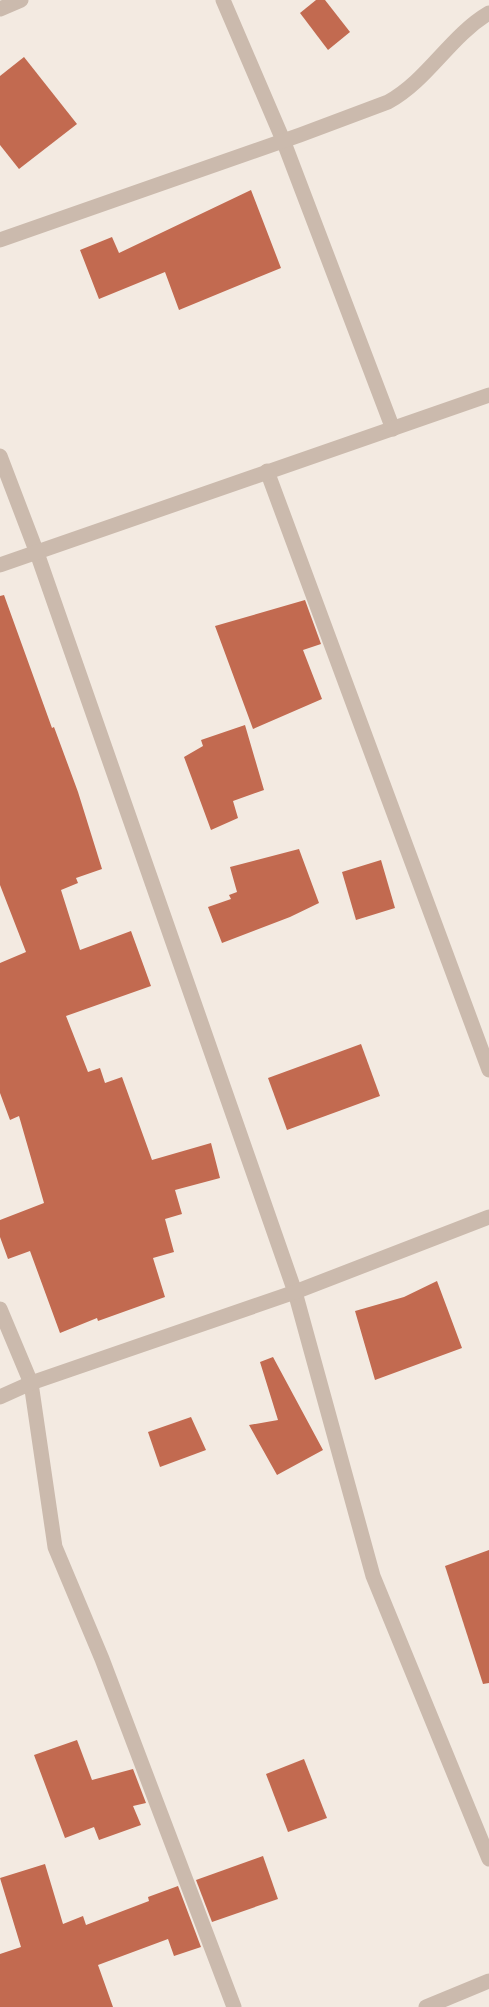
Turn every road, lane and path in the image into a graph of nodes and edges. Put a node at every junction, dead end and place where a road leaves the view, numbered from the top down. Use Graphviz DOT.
graph roads {
  1 [pos="21,0"];
  2 [pos="222,0"];
  3 [pos="0,9"];
  4 [pos="489,13"];
  5 [pos="284,140"];
  6 [pos="0,240"];
  7 [pos="489,395"];
  8 [pos="393,429"];
  9 [pos="0,456"];
  10 [pos="267,471"];
  11 [pos="38,553"];
  12 [pos="0,566"];
  13 [pos="489,1070"];
  14 [pos="489,1217"];
  15 [pos="295,1292"];
  16 [pos="0,1309"];
  17 [pos="31,1383"];
  18 [pos="0,1397"];
  19 [pos="489,1859"];
  20 [pos="489,1981"];
  21 [pos="434,2006"];
  22 [pos="234,2007"];
  1 -- 3 [label="street"];
  2 -- 5 [label="street"];
  4 -- 5 [label="street"];
  5 -- 6 [label="street"];
  5 -- 8 [label="street"];
  7 -- 8 [label="street"];
  8 -- 10 [label="street"];
  9 -- 11 [label="street"];
  10 -- 11 [label="street"];
  10 -- 13 [label="street"];
  11 -- 12 [label="street"];
  11 -- 15 [label="street"];
  14 -- 15 [label="street"];
  15 -- 17 [label="street"];
  15 -- 19 [label="street"];
  16 -- 17 [label="street"];
  17 -- 18 [label="street"];
  17 -- 22 [label="street"];
  20 -- 21 [label="street"];
}
